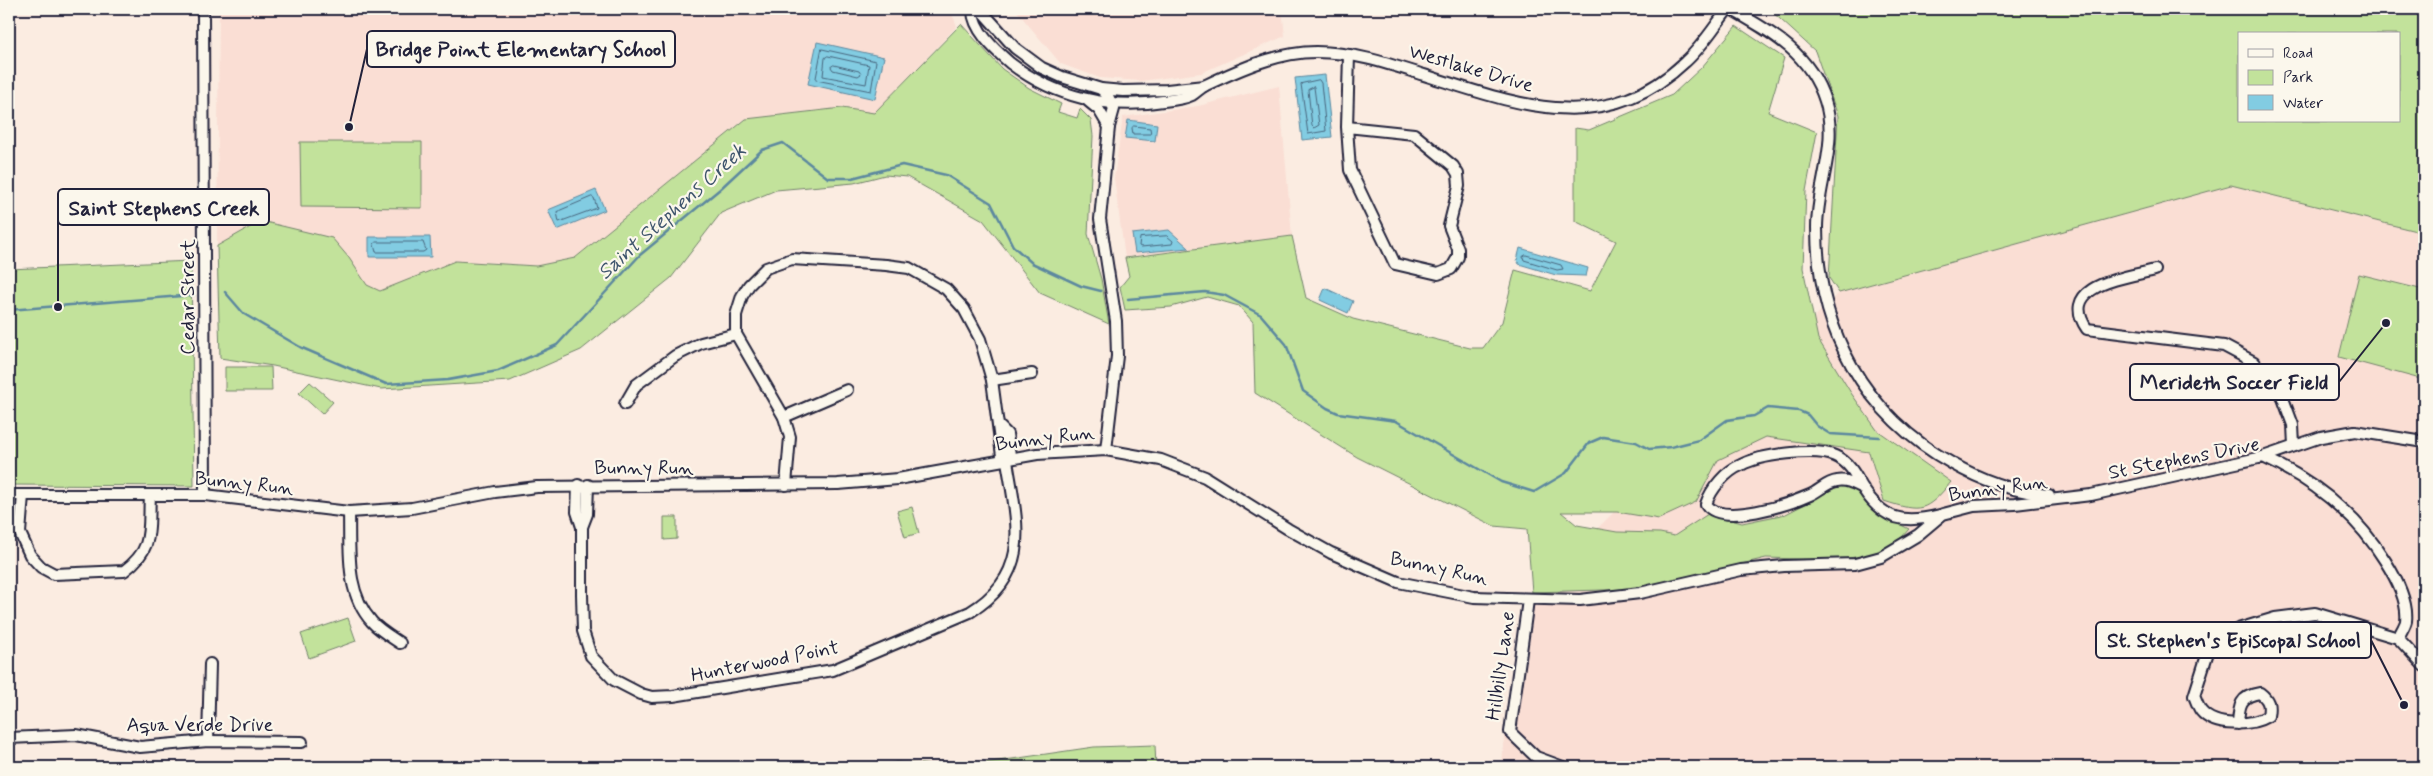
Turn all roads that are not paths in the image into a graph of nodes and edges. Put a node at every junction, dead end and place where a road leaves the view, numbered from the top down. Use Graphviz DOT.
graph roads {
  1 [pos="204,9"];
  2 [pos="973,9"];
  3 [pos="980,9"];
  4 [pos="1729,9"];
  5 [pos="1349,55"];
  6 [pos="1204,86"];
  7 [pos="1101,89"];
  8 [pos="1085,99"];
  9 [pos="1112,103"];
  10 [pos="1109,127"];
  11 [pos="1347,127"];
  12 [pos="2155,270"];
  13 [pos="736,334"];
  14 [pos="1032,374"];
  15 [pos="992,380"];
  16 [pos="848,390"];
  17 [pos="625,404"];
  18 [pos="784,417"];
  19 [pos="2424,442"];
  20 [pos="2294,446"];
  21 [pos="1106,450"];
  22 [pos="2263,457"];
  23 [pos="1006,461"];
  24 [pos="583,485"];
  25 [pos="786,485"];
  26 [pos="1863,488"];
  27 [pos="9,495"];
  28 [pos="23,495"];
  29 [pos="150,495"];
  30 [pos="205,495"];
  31 [pos="2068,497"];
  32 [pos="349,512"];
  33 [pos="1943,514"];
  34 [pos="1528,600"];
  35 [pos="2398,638"];
  36 [pos="400,643"];
  37 [pos="210,664"];
  38 [pos="2424,666"];
  39 [pos="2238,724"];
  40 [pos="9,738"];
  41 [pos="208,741"];
  42 [pos="302,742"];
  43 [pos="1563,767"];
  1 -- 30 [label="street, Cedar Street"];
  2 -- 8 [label="street, Westlake Drive"];
  3 -- 7 [label="street, Westlake Drive"];
  4 -- 5 [label="street, Westlake Drive"];
  4 -- 31 [label="street"];
  5 -- 6 [label="street, Westlake Drive"];
  5 -- 11 [label="street"];
  6 -- 7 [label="street, Westlake Drive"];
  6 -- 9 [label="street, Westlake Drive"];
  7 -- 9 [label="street"];
  8 -- 9 [label="street, Westlake Drive"];
  8 -- 10 [label="street"];
  9 -- 10 [label="street"];
  10 -- 21 [label="street"];
  11 -- 11 [label="street"];
  12 -- 20 [label="street"];
  13 -- 15 [label="street, Hunterwood Point"];
  13 -- 17 [label="street"];
  13 -- 18 [label="street"];
  14 -- 15 [label="street"];
  15 -- 23 [label="street, Hunterwood Point"];
  16 -- 18 [label="street"];
  18 -- 25 [label="street"];
  19 -- 20 [label="street"];
  20 -- 22 [label="street"];
  21 -- 23 [label="street, Bunny Run"];
  21 -- 34 [label="street, Bunny Run"];
  22 -- 31 [label="street, St Stephens Drive"];
  22 -- 35 [label="street, St Stephens Drive"];
  23 -- 24 [label="street, Hunterwood Point"];
  23 -- 25 [label="street, Bunny Run"];
  24 -- 25 [label="street, Bunny Run"];
  24 -- 32 [label="street, Bunny Run"];
  26 -- 26 [label="street"];
  26 -- 33 [label="street"];
  27 -- 28 [label="street, Bunny Run"];
  28 -- 29 [label="street, Bunny Run"];
  28 -- 29 [label="street"];
  29 -- 30 [label="street, Bunny Run"];
  30 -- 32 [label="street, Bunny Run"];
  31 -- 33 [label="street, Bunny Run"];
  32 -- 36 [label="street"];
  33 -- 34 [label="street, Bunny Run"];
  34 -- 43 [label="street, Hillbilly Lane"];
  35 -- 38 [label="street"];
  35 -- 39 [label="street"];
  37 -- 41 [label="street"];
  40 -- 41 [label="street, Aqua Verde Drive"];
  41 -- 42 [label="street, Aqua Verde Drive"];
}
